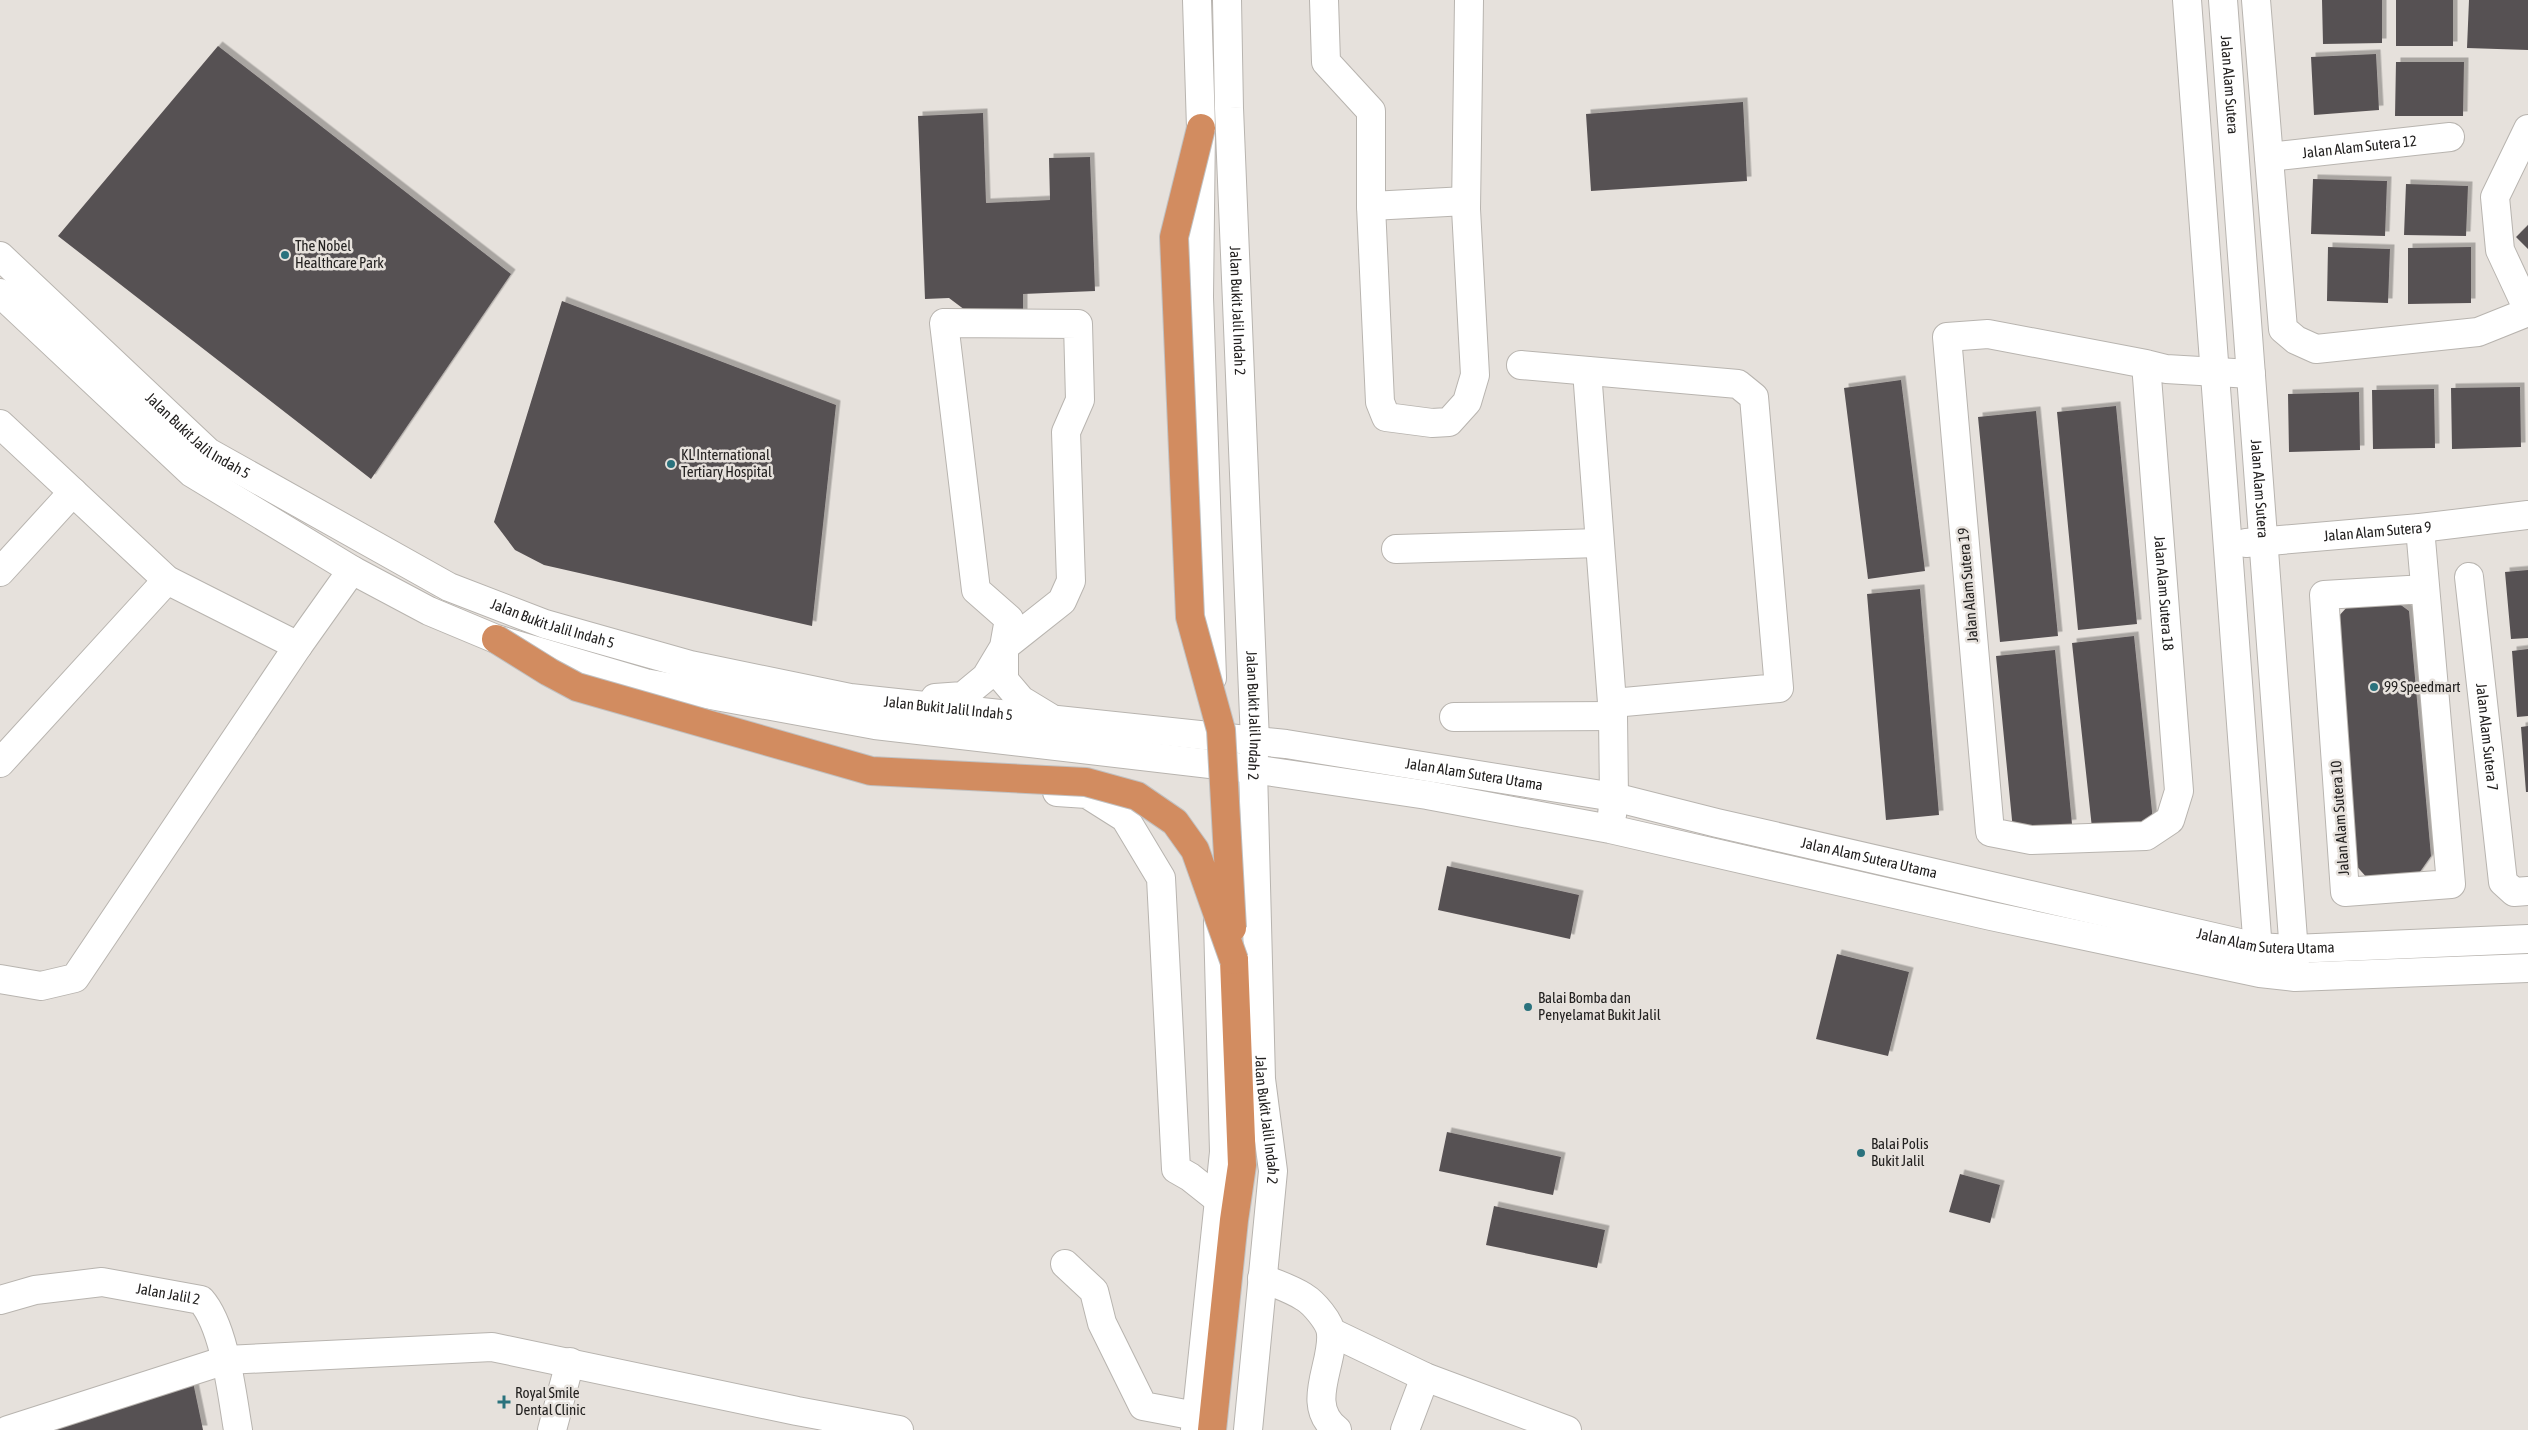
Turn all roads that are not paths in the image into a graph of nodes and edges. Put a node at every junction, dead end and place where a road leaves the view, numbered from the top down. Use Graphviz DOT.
graph roads {
  1 [pos="1197,0"];
  2 [pos="1227,0"];
  3 [pos="1324,0"];
  4 [pos="1469,0"];
  5 [pos="2187,0"];
  6 [pos="2223,0"];
  7 [pos="2256,0"];
  8 [pos="1201,128"];
  9 [pos="2528,129"];
  10 [pos="2450,137"];
  11 [pos="2269,157"];
  12 [pos="1466,201"];
  13 [pos="1371,206"];
  14 [pos="0,256"];
  15 [pos="0,293"];
  16 [pos="2528,311"];
  17 [pos="2146,364"];
  18 [pos="1521,365"];
  19 [pos="1587,371"];
  20 [pos="2214,372"];
  21 [pos="2251,374"];
  22 [pos="0,424"];
  23 [pos="73,492"];
  24 [pos="2528,515"];
  25 [pos="2420,528"];
  26 [pos="2263,542"];
  27 [pos="1599,543"];
  28 [pos="2227,544"];
  29 [pos="1396,549"];
  30 [pos="352,570"];
  31 [pos="0,572"];
  32 [pos="2469,577"];
  33 [pos="167,580"];
  34 [pos="2426,590"];
  35 [pos="496,639"];
  36 [pos="298,646"];
  37 [pos="1004,646"];
  38 [pos="881,701"];
  39 [pos="1613,709"];
  40 [pos="1454,717"];
  41 [pos="1053,720"];
  42 [pos="1214,736"];
  43 [pos="1255,741"];
  44 [pos="0,763"];
  45 [pos="1214,766"];
  46 [pos="1253,769"];
  47 [pos="890,780"];
  48 [pos="1538,785"];
  49 [pos="1614,797"];
  50 [pos="1530,816"];
  51 [pos="2170,820"];
  52 [pos="1610,829"];
  53 [pos="2521,891"];
  54 [pos="2528,940"];
  55 [pos="2257,946"];
  56 [pos="2293,949"];
  57 [pos="1234,960"];
  58 [pos="2528,968"];
  59 [pos="2260,973"];
  60 [pos="2296,977"];
  61 [pos="0,979"];
  62 [pos="1219,1200"];
  63 [pos="1064,1264"];
  64 [pos="1262,1278"];
  65 [pos="0,1300"];
  66 [pos="1331,1332"];
  67 [pos="226,1360"];
  68 [pos="570,1362"];
  69 [pos="1424,1377"];
  70 [pos="795,1421"];
  71 [pos="1201,1425"];
  72 [pos="8,1430"];
  73 [pos="238,1430"];
  74 [pos="552,1430"];
  75 [pos="899,1430"];
  76 [pos="1248,1430"];
  77 [pos="1337,1430"];
  78 [pos="1405,1430"];
  79 [pos="1567,1430"];
  1 -- 8 [label="street"];
  2 -- 43 [label="street, Jalan Bukit Jalil Indah 2"];
  3 -- 13 [label="street"];
  4 -- 12 [label="street"];
  5 -- 20 [label="street"];
  6 -- 21 [label="street, Jalan Alam Sutera"];
  7 -- 11 [label="street"];
  8 -- 42 [label="street"];
  8 -- 57 [label="highway, bridge"];
  9 -- 16 [label="street"];
  10 -- 11 [label="street, Jalan Alam Sutera 12"];
  11 -- 16 [label="street"];
  12 -- 13 [label="street"];
  12 -- 13 [label="street"];
  14 -- 38 [label="street, Jalan Bukit Jalil Indah 5"];
  15 -- 30 [label="street, Jalan Bukit Jalil Indah 5"];
  17 -- 20 [label="street"];
  17 -- 51 [label="street, Jalan Alam Sutera 18"];
  17 -- 51 [label="street, Jalan Alam Sutera 19"];
  18 -- 19 [label="street"];
  19 -- 27 [label="street"];
  19 -- 39 [label="street"];
  20 -- 21 [label="street"];
  20 -- 28 [label="street"];
  21 -- 26 [label="street, Jalan Alam Sutera"];
  22 -- 23 [label="street"];
  23 -- 31 [label="street"];
  23 -- 33 [label="street"];
  24 -- 25 [label="street, Jalan Alam Sutera 9"];
  25 -- 26 [label="street, Jalan Alam Sutera 9"];
  25 -- 34 [label="street, Jalan Alam Sutera 10"];
  26 -- 28 [label="street, Jalan Alam Sutera 9"];
  26 -- 56 [label="street, Jalan Alam Sutera"];
  27 -- 29 [label="street"];
  27 -- 39 [label="street"];
  28 -- 55 [label="street"];
  30 -- 35 [label="street, Jalan Bukit Jalil Indah 5"];
  30 -- 36 [label="street"];
  32 -- 53 [label="street, Jalan Alam Sutera 7"];
  33 -- 36 [label="street"];
  33 -- 44 [label="street"];
  34 -- 34 [label="street, Jalan Alam Sutera 10"];
  35 -- 45 [label="street, Jalan Bukit Jalil Indah 5"];
  35 -- 57 [label="highway, bridge"];
  36 -- 61 [label="street"];
  37 -- 37 [label="street"];
  37 -- 38 [label="street"];
  37 -- 41 [label="street"];
  38 -- 41 [label="street, Jalan Bukit Jalil Indah 5"];
  39 -- 40 [label="street"];
  39 -- 49 [label="street"];
  41 -- 42 [label="street, Jalan Bukit Jalil Indah 5"];
  42 -- 43 [label="street, Jalan Alam Sutera Utama"];
  42 -- 45 [label="street"];
  43 -- 46 [label="street, Jalan Bukit Jalil Indah 2"];
  43 -- 48 [label="street, Jalan Alam Sutera Utama"];
  45 -- 46 [label="street, Jalan Bukit Jalil Indah 5"];
  45 -- 62 [label="street"];
  46 -- 50 [label="street, Jalan Alam Sutera Utama"];
  46 -- 64 [label="street, Jalan Bukit Jalil Indah 2"];
  47 -- 62 [label="street"];
  48 -- 49 [label="street, Jalan Alam Sutera Utama"];
  48 -- 50 [label="street"];
  49 -- 52 [label="street"];
  49 -- 55 [label="street, Jalan Alam Sutera Utama"];
  50 -- 52 [label="street, Jalan Alam Sutera Utama"];
  52 -- 59 [label="street, Jalan Alam Sutera Utama"];
  54 -- 56 [label="street, Jalan Alam Sutera Utama"];
  55 -- 56 [label="street, Jalan Alam Sutera Utama"];
  55 -- 59 [label="street"];
  56 -- 60 [label="street, Jalan Alam Sutera"];
  57 -- 71 [label="highway"];
  58 -- 60 [label="street, Jalan Alam Sutera Utama"];
  59 -- 60 [label="street, Jalan Alam Sutera Utama"];
  62 -- 71 [label="street"];
  63 -- 71 [label="street"];
  64 -- 66 [label="street"];
  64 -- 76 [label="street, Jalan Bukit Jalil Indah 2"];
  65 -- 67 [label="street, Jalan Jalil 2"];
  66 -- 69 [label="street"];
  66 -- 77 [label="street"];
  67 -- 68 [label="street"];
  67 -- 72 [label="street"];
  67 -- 73 [label="street, Jalan Jalil 2"];
  68 -- 70 [label="street"];
  68 -- 74 [label="street"];
  69 -- 78 [label="street"];
  69 -- 79 [label="street"];
  70 -- 75 [label="street"];
}
